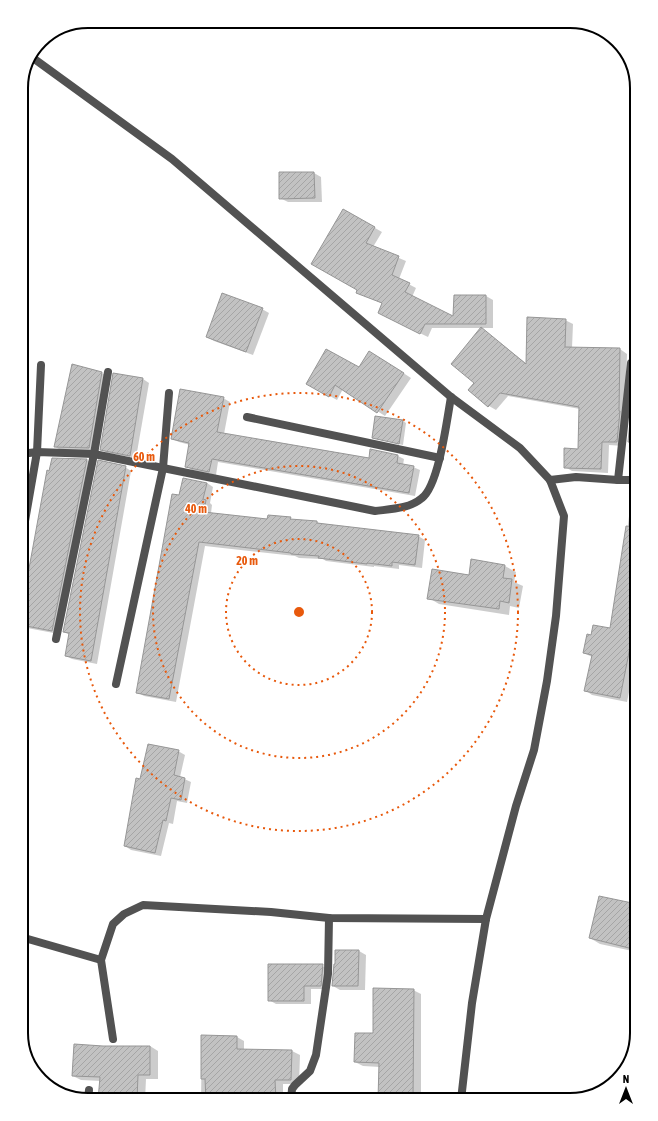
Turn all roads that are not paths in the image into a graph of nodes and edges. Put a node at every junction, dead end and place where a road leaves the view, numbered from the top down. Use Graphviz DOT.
graph roads {
  1 [pos="36,60"];
  2 [pos="41,365"];
  3 [pos="108,372"];
  4 [pos="630,372"];
  5 [pos="169,394"];
  6 [pos="451,398"];
  7 [pos="247,417"];
  8 [pos="37,452"];
  9 [pos="28,453"];
  10 [pos="94,454"];
  11 [pos="440,458"];
  12 [pos="163,468"];
  13 [pos="550,480"];
  14 [pos="618,480"];
  15 [pos="630,480"];
  16 [pos="28,504"];
  17 [pos="56,639"];
  18 [pos="116,684"];
  19 [pos="329,918"];
  20 [pos="486,919"];
  21 [pos="28,939"];
  22 [pos="101,960"];
  23 [pos="113,1039"];
  24 [pos="89,1090"];
  25 [pos="89,1093"];
  26 [pos="292,1093"];
  27 [pos="462,1093"];
  1 -- 6 [label="street"];
  2 -- 8 [label="street"];
  3 -- 10 [label="street"];
  4 -- 14 [label="street"];
  5 -- 12 [label="street"];
  6 -- 11 [label="street"];
  6 -- 13 [label="street"];
  7 -- 11 [label="street"];
  8 -- 9 [label="street"];
  8 -- 10 [label="street"];
  8 -- 16 [label="street"];
  10 -- 12 [label="street"];
  10 -- 17 [label="street"];
  11 -- 12 [label="street"];
  12 -- 18 [label="street"];
  13 -- 14 [label="street"];
  13 -- 20 [label="street"];
  14 -- 15 [label="street"];
  19 -- 20 [label="street"];
  19 -- 22 [label="street"];
  19 -- 26 [label="street"];
  20 -- 27 [label="street"];
  21 -- 22 [label="street"];
  22 -- 23 [label="street"];
  24 -- 25 [label="street"];
}
